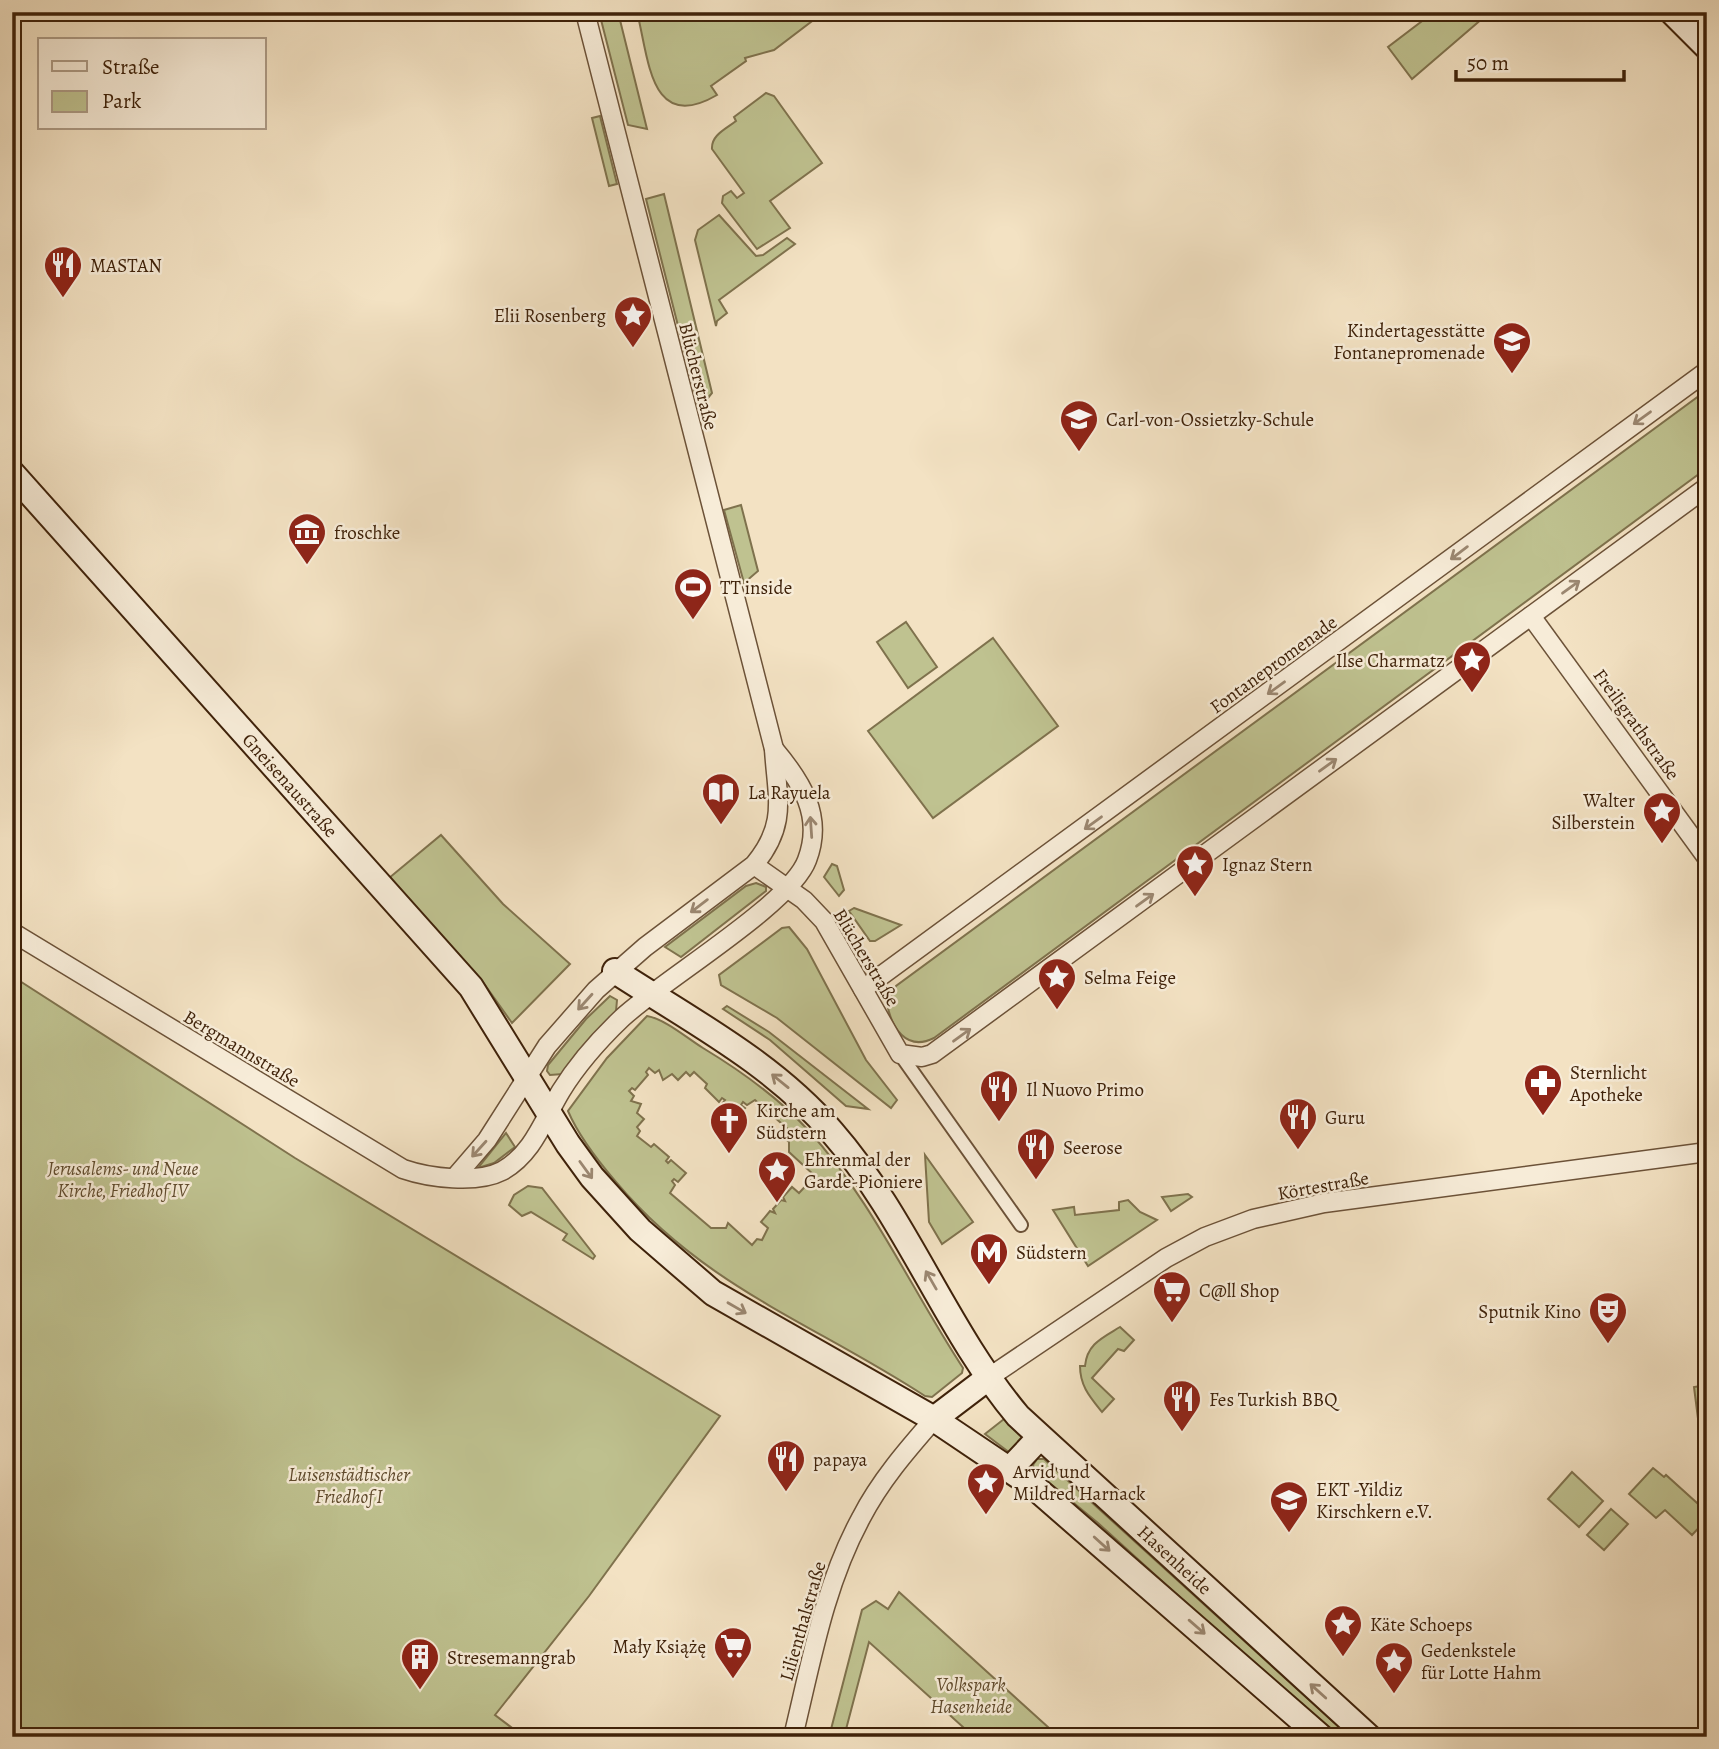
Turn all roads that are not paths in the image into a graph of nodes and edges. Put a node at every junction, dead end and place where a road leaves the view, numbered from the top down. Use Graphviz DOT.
graph roads {
  1 [pos="585,12"];
  2 [pos="1672,12"];
  3 [pos="1707,47"];
  4 [pos="1707,371"];
  5 [pos="12,473"];
  6 [pos="1707,487"];
  7 [pos="1531,616"];
  8 [pos="774,749"];
  9 [pos="1707,858"];
  10 [pos="754,866"];
  11 [pos="788,888"];
  12 [pos="12,932"];
  13 [pos="615,971"];
  14 [pos="863,989"];
  15 [pos="650,994"];
  16 [pos="900,1054"];
  17 [pos="527,1075"];
  18 [pos="549,1112"];
  19 [pos="1707,1152"];
  20 [pos="456,1176"];
  21 [pos="1021,1224"];
  22 [pos="988,1378"];
  23 [pos="934,1419"];
  24 [pos="1039,1438"];
  25 [pos="1010,1469"];
  26 [pos="793,1737"];
  27 [pos="1321,1737"];
  28 [pos="1368,1737"];
  1 -- 8 [label="street, Blücherstraße"];
  2 -- 3 [label="main road"];
  4 -- 14 [label="street, Fontanepromenade, one-way"];
  5 -- 17 [label="main road, Gneisenaustraße"];
  7 -- 6 [label="street, one-way"];
  7 -- 9 [label="street, Freiligrathstraße"];
  16 -- 7 [label="street, one-way"];
  8 -- 10 [label="street, Blücherstraße"];
  11 -- 8 [label="street, Blücherstraße, one-way"];
  10 -- 11 [label="street, Blücherstraße"];
  10 -- 13 [label="street, one-way"];
  11 -- 14 [label="street, Blücherstraße"];
  11 -- 15 [label="street"];
  12 -- 20 [label="street, Bergmannstraße"];
  13 -- 15 [label="main road"];
  13 -- 17 [label="street, one-way"];
  14 -- 16 [label="street, Blücherstraße"];
  15 -- 18 [label="street"];
  22 -- 15 [label="main road, one-way"];
  16 -- 21 [label="street"];
  17 -- 18 [label="main road, Gneisenaustraße"];
  17 -- 20 [label="street, one-way"];
  18 -- 20 [label="street"];
  18 -- 23 [label="main road, one-way"];
  19 -- 22 [label="street, Körtestraße"];
  22 -- 23 [label="main road"];
  22 -- 24 [label="main road, Hasenheide"];
  23 -- 25 [label="main road, Hasenheide"];
  23 -- 26 [label="street, Lilienthalstraße"];
  24 -- 25 [label="main road"];
  28 -- 24 [label="main road, Hasenheide, one-way"];
  25 -- 27 [label="main road, Hasenheide, one-way"];
}
